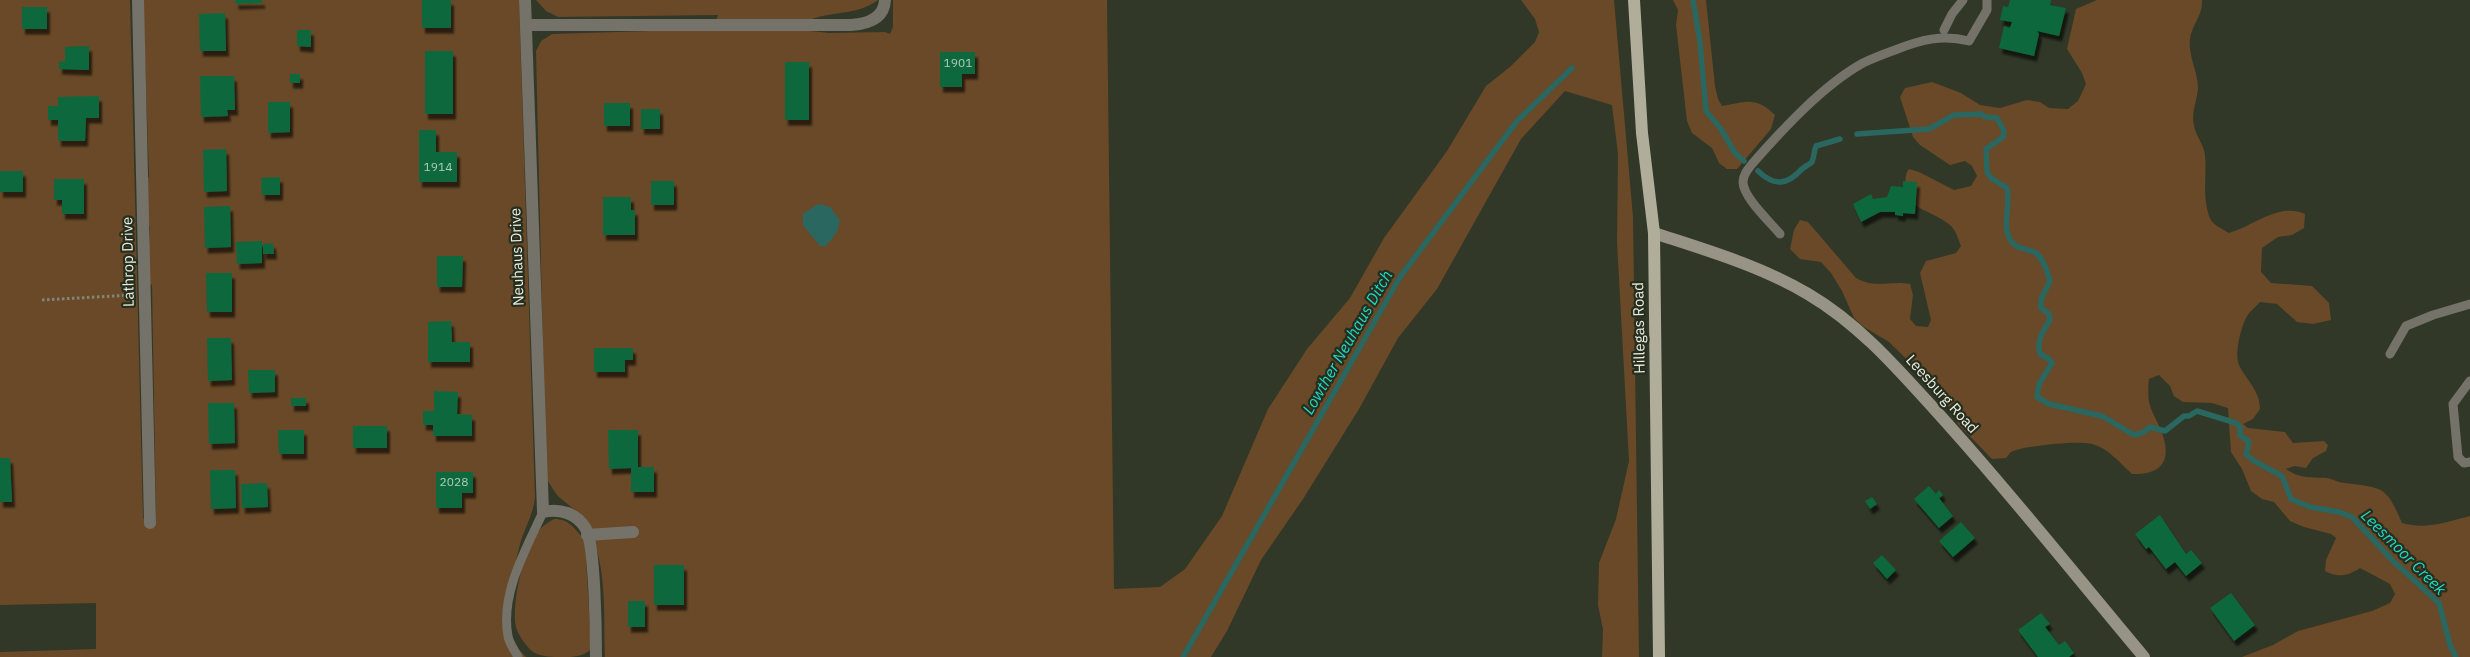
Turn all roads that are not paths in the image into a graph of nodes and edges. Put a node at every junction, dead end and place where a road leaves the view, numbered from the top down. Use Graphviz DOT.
graph roads {
  1 [pos="138,0"];
  2 [pos="526,0"];
  3 [pos="885,0"];
  4 [pos="1634,0"];
  5 [pos="1963,0"];
  6 [pos="1987,0"];
  7 [pos="526,25"];
  8 [pos="1944,30"];
  9 [pos="1654,233"];
  10 [pos="1780,234"];
  11 [pos="2470,304"];
  12 [pos="2390,354"];
  13 [pos="2470,381"];
  14 [pos="2470,462"];
  15 [pos="543,512"];
  16 [pos="150,523"];
  17 [pos="633,532"];
  18 [pos="587,535"];
  19 [pos="518,657"];
  20 [pos="596,657"];
  21 [pos="1660,657"];
  22 [pos="2144,657"];
  1 -- 16 [label="street, Lathrop Drive"];
  2 -- 7 [label="street, Neuhaus Drive"];
  3 -- 7 [label="street"];
  4 -- 9 [label="main road, Hillegas Road"];
  5 -- 8 [label="lane"];
  6 -- 10 [label="lane"];
  7 -- 15 [label="street, Neuhaus Drive"];
  9 -- 21 [label="main road, Hillegas Road"];
  9 -- 22 [label="main road, Leesburg Road"];
  11 -- 12 [label="lane"];
  13 -- 14 [label="lane"];
  15 -- 18 [label="street"];
  15 -- 19 [label="lane, Neuhaus Drive"];
  17 -- 18 [label="street"];
  18 -- 20 [label="street"];
}
